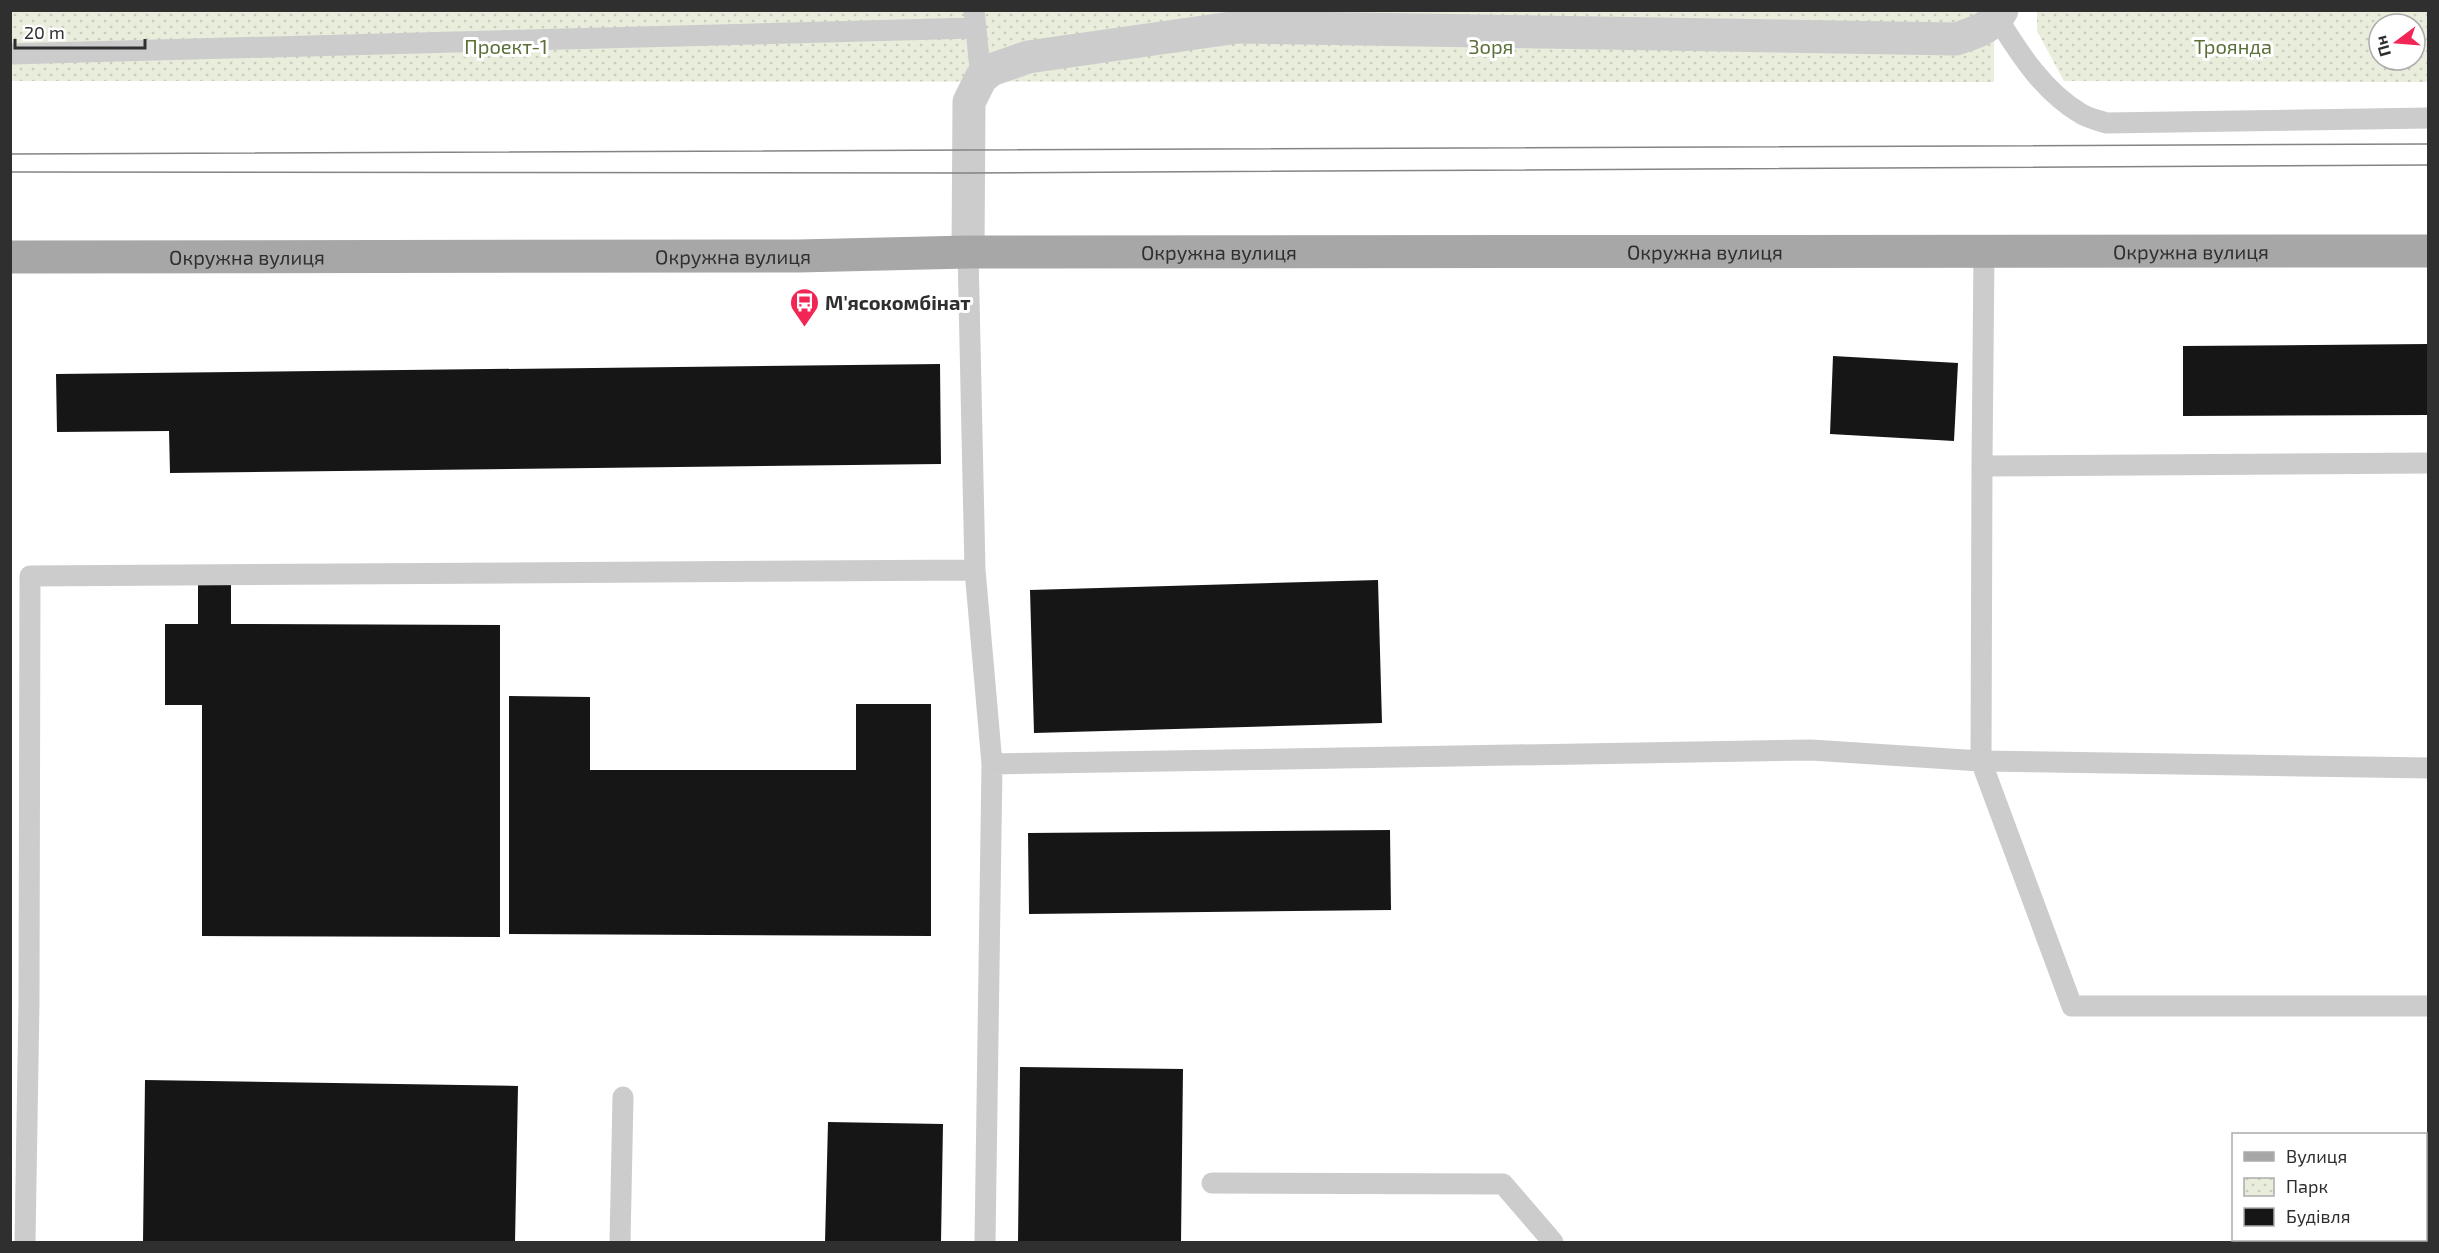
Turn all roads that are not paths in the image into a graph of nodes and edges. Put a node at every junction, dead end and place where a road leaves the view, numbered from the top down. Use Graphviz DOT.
graph roads {
  1 [pos="2000,15"];
  2 [pos="974,19"];
  3 [pos="10,54"];
  4 [pos="981,78"];
  5 [pos="2428,118"];
  6 [pos="2428,251"];
  7 [pos="968,252"];
  8 [pos="1984,252"];
  9 [pos="10,257"];
  10 [pos="2428,463"];
  11 [pos="1982,466"];
  12 [pos="975,570"];
  13 [pos="20,576"];
  14 [pos="1981,761"];
  15 [pos="992,764"];
  16 [pos="2428,768"];
  17 [pos="20,1002"];
  18 [pos="2428,1006"];
  19 [pos="623,1097"];
  20 [pos="1212,1183"];
  21 [pos="25,1242"];
  22 [pos="620,1242"];
  23 [pos="985,1242"];
  24 [pos="1553,1242"];
  1 -- 4 [label="street"];
  1 -- 5 [label="lane"];
  2 -- 3 [label="lane"];
  2 -- 4 [label="lane"];
  4 -- 7 [label="street"];
  6 -- 8 [label="main road, Окружна вулиця"];
  7 -- 8 [label="main road, Окружна вулиця"];
  7 -- 9 [label="main road, Окружна вулиця"];
  7 -- 12 [label="lane"];
  8 -- 11 [label="lane"];
  10 -- 11 [label="lane"];
  11 -- 14 [label="lane"];
  12 -- 13 [label="lane"];
  12 -- 15 [label="lane"];
  13 -- 17 [label="lane"];
  14 -- 15 [label="lane"];
  14 -- 16 [label="lane"];
  14 -- 18 [label="lane"];
  15 -- 23 [label="lane"];
  17 -- 21 [label="lane"];
  19 -- 22 [label="lane"];
  20 -- 24 [label="lane"];
}
